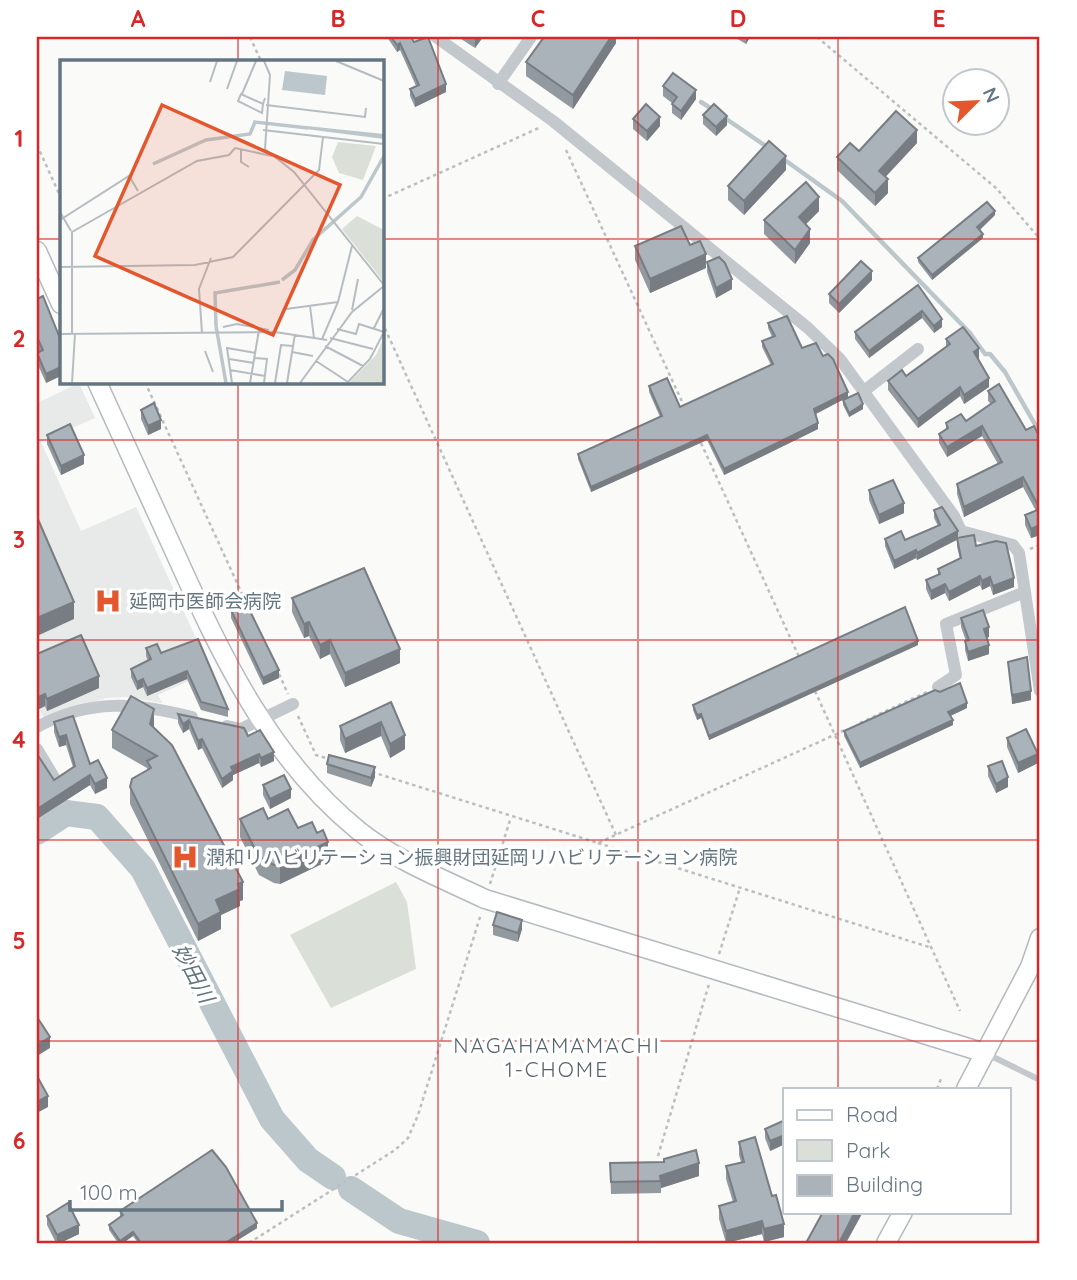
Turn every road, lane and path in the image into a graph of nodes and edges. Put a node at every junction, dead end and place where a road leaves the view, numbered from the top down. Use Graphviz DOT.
graph roads {
  1 [pos="250,37"];
  2 [pos="436,37"];
  3 [pos="531,37"];
  4 [pos="817,37"];
  5 [pos="261,60"];
  6 [pos="498,84"];
  7 [pos="553,121"];
  8 [pos="37,145"];
  9 [pos="565,146"];
  10 [pos="60,196"];
  11 [pos="383,199"];
  12 [pos="1040,239"];
  13 [pos="37,251"];
  14 [pos="60,302"];
  15 [pos="383,324"];
  16 [pos="918,349"];
  17 [pos="97,383"];
  18 [pos="145,383"];
  19 [pos="864,391"];
  20 [pos="685,409"];
  21 [pos="697,434"];
  22 [pos="1025,592"];
  23 [pos="259,630"];
  24 [pos="801,660"];
  25 [pos="276,667"];
  26 [pos="812,685"];
  27 [pos="939,687"];
  28 [pos="1040,691"];
  29 [pos="293,704"];
  30 [pos="258,720"];
  31 [pos="858,724"];
  32 [pos="37,727"];
  33 [pos="847,729"];
  34 [pos="835,735"];
  35 [pos="37,749"];
  36 [pos="330,759"];
  37 [pos="368,771"];
  38 [pos="55,779"];
  39 [pos="511,817"];
  40 [pos="616,835"];
  41 [pos="598,843"];
  42 [pos="740,888"];
  43 [pos="485,899"];
  44 [pos="1040,938"];
  45 [pos="932,948"];
  46 [pos="714,970"];
  47 [pos="960,1011"];
  48 [pos="985,1053"];
  49 [pos="942,1076"];
  50 [pos="1040,1080"];
  51 [pos="937,1088"];
  52 [pos="968,1088"];
  53 [pos="658,1156"];
  54 [pos="901,1214"];
  55 [pos="249,1243"];
  56 [pos="886,1243"];
  1 -- 5 [label="path"];
  2 -- 6 [label="street"];
  3 -- 6 [label="street"];
  4 -- 12 [label="path"];
  6 -- 7 [label="street"];
  7 -- 11 [label="path"];
  7 -- 19 [label="street"];
  8 -- 10 [label="path"];
  9 -- 20 [label="path"];
  13 -- 14 [label="street"];
  15 -- 40 [label="path"];
  16 -- 19 [label="street"];
  17 -- 30 [label="street"];
  18 -- 23 [label="path"];
  19 -- 22 [label="street"];
  21 -- 24 [label="path"];
  22 -- 27 [label="street"];
  22 -- 28 [label="street"];
  25 -- 29 [label="path"];
  26 -- 34 [label="path"];
  27 -- 31 [label="path"];
  29 -- 30 [label="street"];
  29 -- 36 [label="path"];
  30 -- 32 [label="street"];
  30 -- 43 [label="street"];
  33 -- 34 [label="path"];
  34 -- 40 [label="path"];
  34 -- 45 [label="path"];
  35 -- 38 [label="street"];
  37 -- 39 [label="path"];
  39 -- 41 [label="path"];
  39 -- 43 [label="path"];
  40 -- 41 [label="path"];
  41 -- 42 [label="path"];
  42 -- 45 [label="path"];
  42 -- 46 [label="path"];
  43 -- 46 [label="street"];
  43 -- 55 [label="path"];
  44 -- 48 [label="street"];
  45 -- 47 [label="path"];
  46 -- 48 [label="street"];
  46 -- 53 [label="path"];
  48 -- 50 [label="lane"];
  48 -- 52 [label="street"];
  49 -- 51 [label="path"];
  54 -- 56 [label="street"];
}
